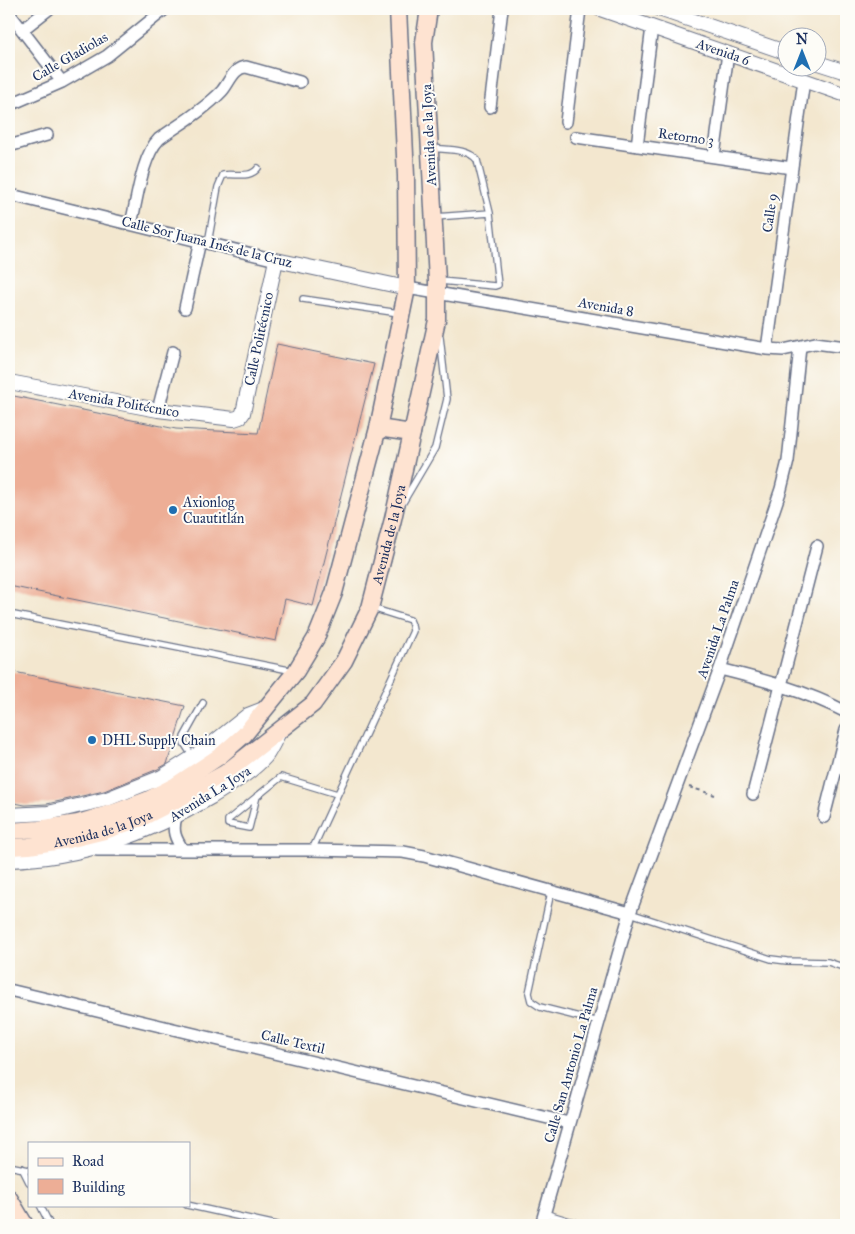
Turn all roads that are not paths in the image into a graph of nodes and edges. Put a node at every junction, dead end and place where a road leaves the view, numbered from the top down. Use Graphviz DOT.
graph roads {
  1 [pos="49,9"];
  2 [pos="165,9"];
  3 [pos="398,9"];
  4 [pos="429,9"];
  5 [pos="502,9"];
  6 [pos="580,9"];
  7 [pos="600,9"];
  8 [pos="659,9"];
  9 [pos="9,13"];
  10 [pos="652,27"];
  11 [pos="22,30"];
  12 [pos="778,50"];
  13 [pos="728,53"];
  14 [pos="828,66"];
  15 [pos="846,72"];
  16 [pos="804,80"];
  17 [pos="62,82"];
  18 [pos="300,82"];
  19 [pos="846,94"];
  20 [pos="9,105"];
  21 [pos="490,107"];
  22 [pos="566,122"];
  23 [pos="47,135"];
  24 [pos="576,137"];
  25 [pos="9,146"];
  26 [pos="637,146"];
  27 [pos="430,148"];
  28 [pos="714,156"];
  29 [pos="258,168"];
  30 [pos="792,168"];
  31 [pos="9,196"];
  32 [pos="490,213"];
  33 [pos="433,218"];
  34 [pos="131,224"];
  35 [pos="204,242"];
  36 [pos="276,260"];
  37 [pos="463,283"];
  38 [pos="437,287"];
  39 [pos="406,288"];
  40 [pos="463,298"];
  41 [pos="302,299"];
  42 [pos="185,308"];
  43 [pos="401,314"];
  44 [pos="438,320"];
  45 [pos="800,347"];
  46 [pos="846,347"];
  47 [pos="767,349"];
  48 [pos="173,352"];
  49 [pos="9,382"];
  50 [pos="158,410"];
  51 [pos="240,418"];
  52 [pos="378,428"];
  53 [pos="412,433"];
  54 [pos="394,519"];
  55 [pos="818,546"];
  56 [pos="370,608"];
  57 [pos="9,614"];
  58 [pos="720,668"];
  59 [pos="296,671"];
  60 [pos="781,685"];
  61 [pos="204,704"];
  62 [pos="267,708"];
  63 [pos="846,712"];
  64 [pos="846,730"];
  65 [pos="279,732"];
  66 [pos="193,757"];
  67 [pos="338,794"];
  68 [pos="753,794"];
  69 [pos="256,796"];
  70 [pos="9,815"];
  71 [pos="176,817"];
  72 [pos="824,817"];
  73 [pos="9,831"];
  74 [pos="9,846"];
  75 [pos="89,850"];
  76 [pos="183,850"];
  77 [pos="312,850"];
  78 [pos="9,860"];
  79 [pos="551,892"];
  80 [pos="630,913"];
  81 [pos="846,968"];
  82 [pos="9,990"];
  83 [pos="599,1022"];
  84 [pos="569,1123"];
  85 [pos="9,1166"];
  86 [pos="25,1169"];
  87 [pos="9,1198"];
  88 [pos="40,1206"];
  89 [pos="190,1206"];
  90 [pos="544,1213"];
  91 [pos="25,1225"];
  92 [pos="50,1225"];
  93 [pos="277,1225"];
  94 [pos="541,1225"];
  95 [pos="582,1225"];
  1 -- 11 [label="street"];
  2 -- 17 [label="street, Calle Gladiolas"];
  3 -- 39 [label="main road, Avenida de la Joya"];
  4 -- 27 [label="main road, Avenida de la Joya"];
  5 -- 21 [label="street"];
  6 -- 22 [label="street"];
  7 -- 10 [label="street, Avenida 6"];
  8 -- 12 [label="street, Avenida 6"];
  9 -- 11 [label="street"];
  10 -- 13 [label="street, Avenida 6"];
  10 -- 26 [label="street"];
  11 -- 17 [label="street"];
  13 -- 16 [label="street, Avenida 6"];
  13 -- 28 [label="street"];
  14 -- 15 [label="street"];
  16 -- 19 [label="street, Avenida 6"];
  16 -- 30 [label="street, Calle 9"];
  17 -- 20 [label="street, Calle Gladiolas"];
  18 -- 34 [label="street"];
  23 -- 25 [label="street"];
  24 -- 26 [label="street, Retorno 3"];
  26 -- 28 [label="street, Retorno 3"];
  27 -- 32 [label="lane"];
  27 -- 33 [label="main road, Avenida de la Joya"];
  28 -- 30 [label="street, Retorno 3"];
  29 -- 35 [label="lane"];
  30 -- 47 [label="street, Calle 9"];
  31 -- 34 [label="street, Calle Sor Juana Inés de la Cruz"];
  32 -- 33 [label="lane"];
  32 -- 37 [label="lane"];
  33 -- 38 [label="main road, Avenida de la Joya"];
  34 -- 35 [label="street, Calle Sor Juana Inés de la Cruz"];
  35 -- 36 [label="street, Calle Sor Juana Inés de la Cruz"];
  35 -- 42 [label="street"];
  36 -- 39 [label="street, Calle Sor Juana Inés de la Cruz"];
  36 -- 51 [label="street, Calle Politécnico"];
  37 -- 38 [label="lane"];
  37 -- 40 [label="lane"];
  38 -- 39 [label="street, Avenida 8"];
  38 -- 40 [label="street, Avenida 8"];
  38 -- 44 [label="main road, Avenida de la Joya"];
  39 -- 43 [label="main road, Avenida de la Joya"];
  40 -- 47 [label="street, Avenida 8"];
  41 -- 43 [label="lane"];
  43 -- 52 [label="main road, Avenida de la Joya"];
  44 -- 53 [label="main road, Avenida de la Joya"];
  44 -- 54 [label="lane"];
  45 -- 46 [label="street"];
  45 -- 47 [label="street, Avenida 8"];
  45 -- 58 [label="street, Avenida La Palma"];
  48 -- 50 [label="street"];
  49 -- 50 [label="street, Avenida Politécnico"];
  50 -- 51 [label="street, Avenida Politécnico"];
  52 -- 53 [label="main road"];
  52 -- 59 [label="main road, Avenida de la Joya"];
  53 -- 54 [label="main road, Avenida de la Joya"];
  54 -- 56 [label="main road, Avenida de la Joya"];
  55 -- 60 [label="street"];
  56 -- 65 [label="main road, Avenida de la Joya"];
  56 -- 67 [label="lane"];
  57 -- 59 [label="lane"];
  58 -- 60 [label="street"];
  58 -- 80 [label="street, Avenida La Palma"];
  59 -- 62 [label="main road, Avenida de la Joya"];
  60 -- 63 [label="street"];
  60 -- 68 [label="street"];
  61 -- 66 [label="lane"];
  62 -- 66 [label="street"];
  62 -- 73 [label="main road, Avenida de la Joya"];
  64 -- 72 [label="street"];
  65 -- 71 [label="street, Avenida La Joya"];
  65 -- 74 [label="main road, Avenida de la Joya"];
  66 -- 70 [label="street"];
  67 -- 69 [label="lane"];
  67 -- 77 [label="lane"];
  69 -- 69 [label="lane"];
  71 -- 75 [label="street, Avenida La Joya"];
  71 -- 76 [label="street"];
  75 -- 76 [label="street"];
  75 -- 78 [label="street, Avenida La Joya"];
  76 -- 77 [label="street"];
  77 -- 79 [label="street"];
  79 -- 80 [label="street"];
  79 -- 83 [label="lane"];
  80 -- 81 [label="lane"];
  80 -- 83 [label="street, Calle San Antonio La Palma"];
  82 -- 84 [label="street, Calle Textil"];
  83 -- 84 [label="street, Calle San Antonio La Palma"];
  84 -- 90 [label="street, Calle San Antonio La Palma"];
  85 -- 86 [label="lane"];
  87 -- 91 [label="main road"];
  88 -- 92 [label="lane"];
  89 -- 93 [label="lane"];
  90 -- 94 [label="street, Calle San Antonio La Palma"];
  90 -- 95 [label="lane"];
}
